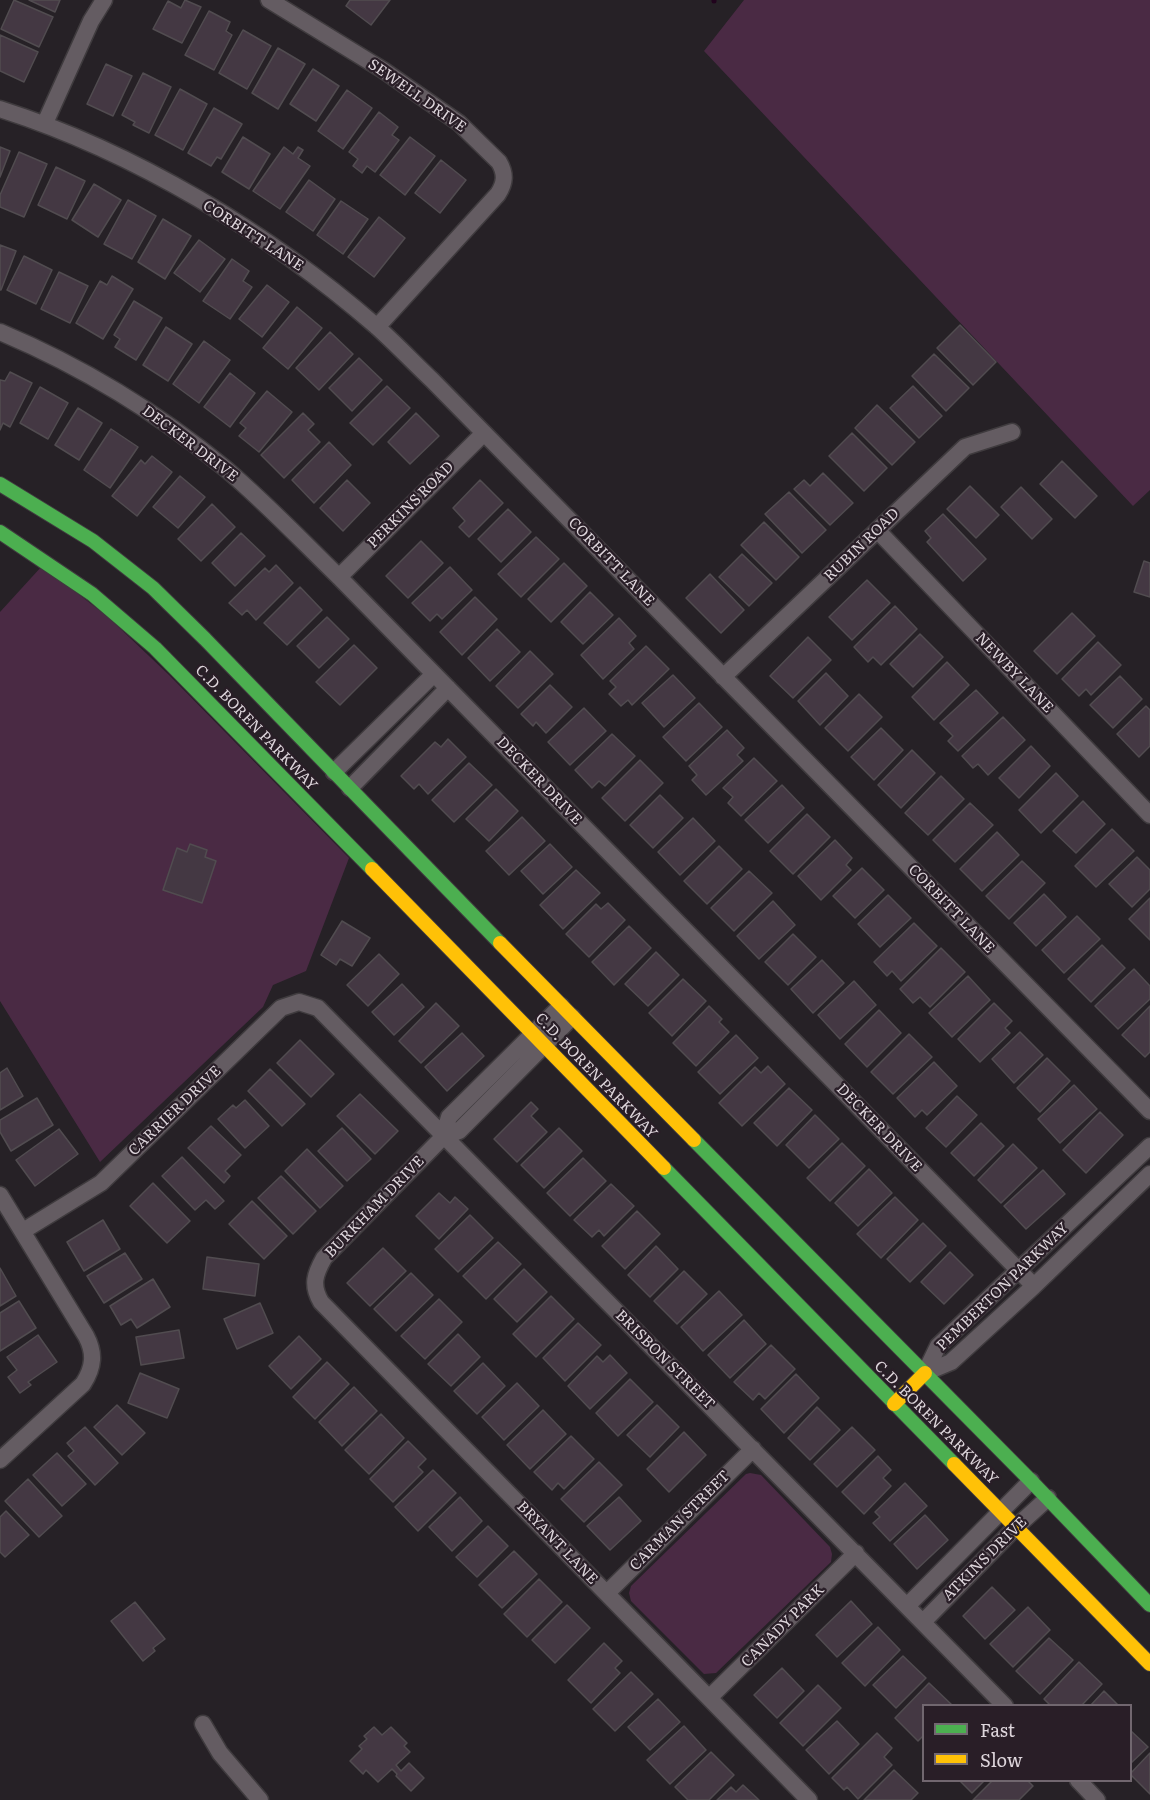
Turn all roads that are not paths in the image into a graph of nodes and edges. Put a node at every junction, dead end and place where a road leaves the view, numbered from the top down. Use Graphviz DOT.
graph roads {
  1 [pos="104,0"];
  2 [pos="269,0"];
  3 [pos="0,109"];
  4 [pos="45,123"];
  5 [pos="376,327"];
  6 [pos="0,332"];
  7 [pos="1012,432"];
  8 [pos="484,433"];
  9 [pos="0,484"];
  10 [pos="878,531"];
  11 [pos="0,532"];
  12 [pos="339,578"];
  13 [pos="434,674"];
  14 [pos="723,677"];
  15 [pos="448,688"];
  16 [pos="334,772"];
  17 [pos="350,788"];
  18 [pos="1150,815"];
  19 [pos="567,1011"];
  20 [pos="325,1015"];
  21 [pos="538,1040"];
  22 [pos="1150,1112"];
  23 [pos="443,1137"];
  24 [pos="1150,1146"];
  25 [pos="1150,1174"];
  26 [pos="0,1195"];
  27 [pos="22,1231"];
  28 [pos="1018,1270"];
  29 [pos="314,1282"];
  30 [pos="1034,1286"];
  31 [pos="925,1373"];
  32 [pos="894,1404"];
  33 [pos="753,1449"];
  34 [pos="0,1460"];
  35 [pos="1031,1481"];
  36 [pos="1048,1498"];
  37 [pos="999,1511"];
  38 [pos="1015,1528"];
  39 [pos="856,1553"];
  40 [pos="607,1593"];
  41 [pos="908,1605"];
  42 [pos="1150,1605"];
  43 [pos="924,1621"];
  44 [pos="1150,1664"];
  45 [pos="709,1698"];
  46 [pos="1003,1704"];
  47 [pos="203,1724"];
  48 [pos="1080,1782"];
  49 [pos="260,1800"];
  50 [pos="809,1800"];
  51 [pos="1097,1800"];
  1 -- 4 [label="street"];
  2 -- 5 [label="street, SEWELL DRIVE"];
  3 -- 4 [label="street, CORBITT LANE"];
  4 -- 5 [label="street, CORBITT LANE"];
  5 -- 8 [label="street, CORBITT LANE"];
  6 -- 12 [label="street, DECKER DRIVE"];
  7 -- 10 [label="street, RUBIN ROAD"];
  8 -- 12 [label="street, PERKINS ROAD"];
  8 -- 14 [label="street, CORBITT LANE"];
  9 -- 16 [label="street, C.D. BOREN PARKWAY"];
  10 -- 14 [label="street, RUBIN ROAD"];
  10 -- 18 [label="street, NEWBY LANE"];
  11 -- 21 [label="street, C.D. BOREN PARKWAY"];
  12 -- 13 [label="street, DECKER DRIVE"];
  13 -- 15 [label="street, DECKER DRIVE"];
  13 -- 16 [label="street"];
  14 -- 22 [label="street, CORBITT LANE"];
  15 -- 17 [label="street"];
  15 -- 28 [label="street, DECKER DRIVE"];
  16 -- 17 [label="street, C.D. BOREN PARKWAY"];
  17 -- 19 [label="street, C.D. BOREN PARKWAY"];
  19 -- 21 [label="street, BURKHAM DRIVE"];
  19 -- 31 [label="street, C.D. BOREN PARKWAY"];
  20 -- 23 [label="street, BRISBON STREET"];
  20 -- 27 [label="street, CARRIER DRIVE"];
  21 -- 23 [label="street, BURKHAM DRIVE"];
  21 -- 32 [label="street, C.D. BOREN PARKWAY"];
  23 -- 29 [label="street, BURKHAM DRIVE"];
  23 -- 33 [label="street, BRISBON STREET"];
  24 -- 28 [label="street, PEMBERTON PARKWAY"];
  25 -- 30 [label="street, PEMBERTON PARKWAY"];
  26 -- 27 [label="street"];
  27 -- 34 [label="street"];
  28 -- 30 [label="street, DECKER DRIVE"];
  28 -- 31 [label="street, PEMBERTON PARKWAY"];
  29 -- 40 [label="street, BRYANT LANE"];
  30 -- 31 [label="street, PEMBERTON PARKWAY"];
  31 -- 32 [label="street"];
  31 -- 35 [label="street, C.D. BOREN PARKWAY"];
  32 -- 37 [label="street, C.D. BOREN PARKWAY"];
  33 -- 39 [label="street, BRISBON STREET"];
  33 -- 40 [label="street, CARMAN STREET"];
  35 -- 36 [label="street, C.D. BOREN PARKWAY"];
  35 -- 37 [label="street, ATKINS DRIVE"];
  36 -- 38 [label="street, ATKINS DRIVE"];
  36 -- 42 [label="street, C.D. BOREN PARKWAY"];
  37 -- 38 [label="street, C.D. BOREN PARKWAY"];
  37 -- 41 [label="street, ATKINS DRIVE"];
  38 -- 43 [label="street, ATKINS DRIVE"];
  38 -- 44 [label="street, C.D. BOREN PARKWAY"];
  39 -- 41 [label="street, BRISBON STREET"];
  39 -- 45 [label="street, CANADY PARK"];
  40 -- 45 [label="street, BRYANT LANE"];
  41 -- 43 [label="street, BRISBON STREET"];
  43 -- 46 [label="street, BRISBON STREET"];
  45 -- 50 [label="street, BRYANT LANE"];
  47 -- 49 [label="street"];
  48 -- 51 [label="street"];
}
